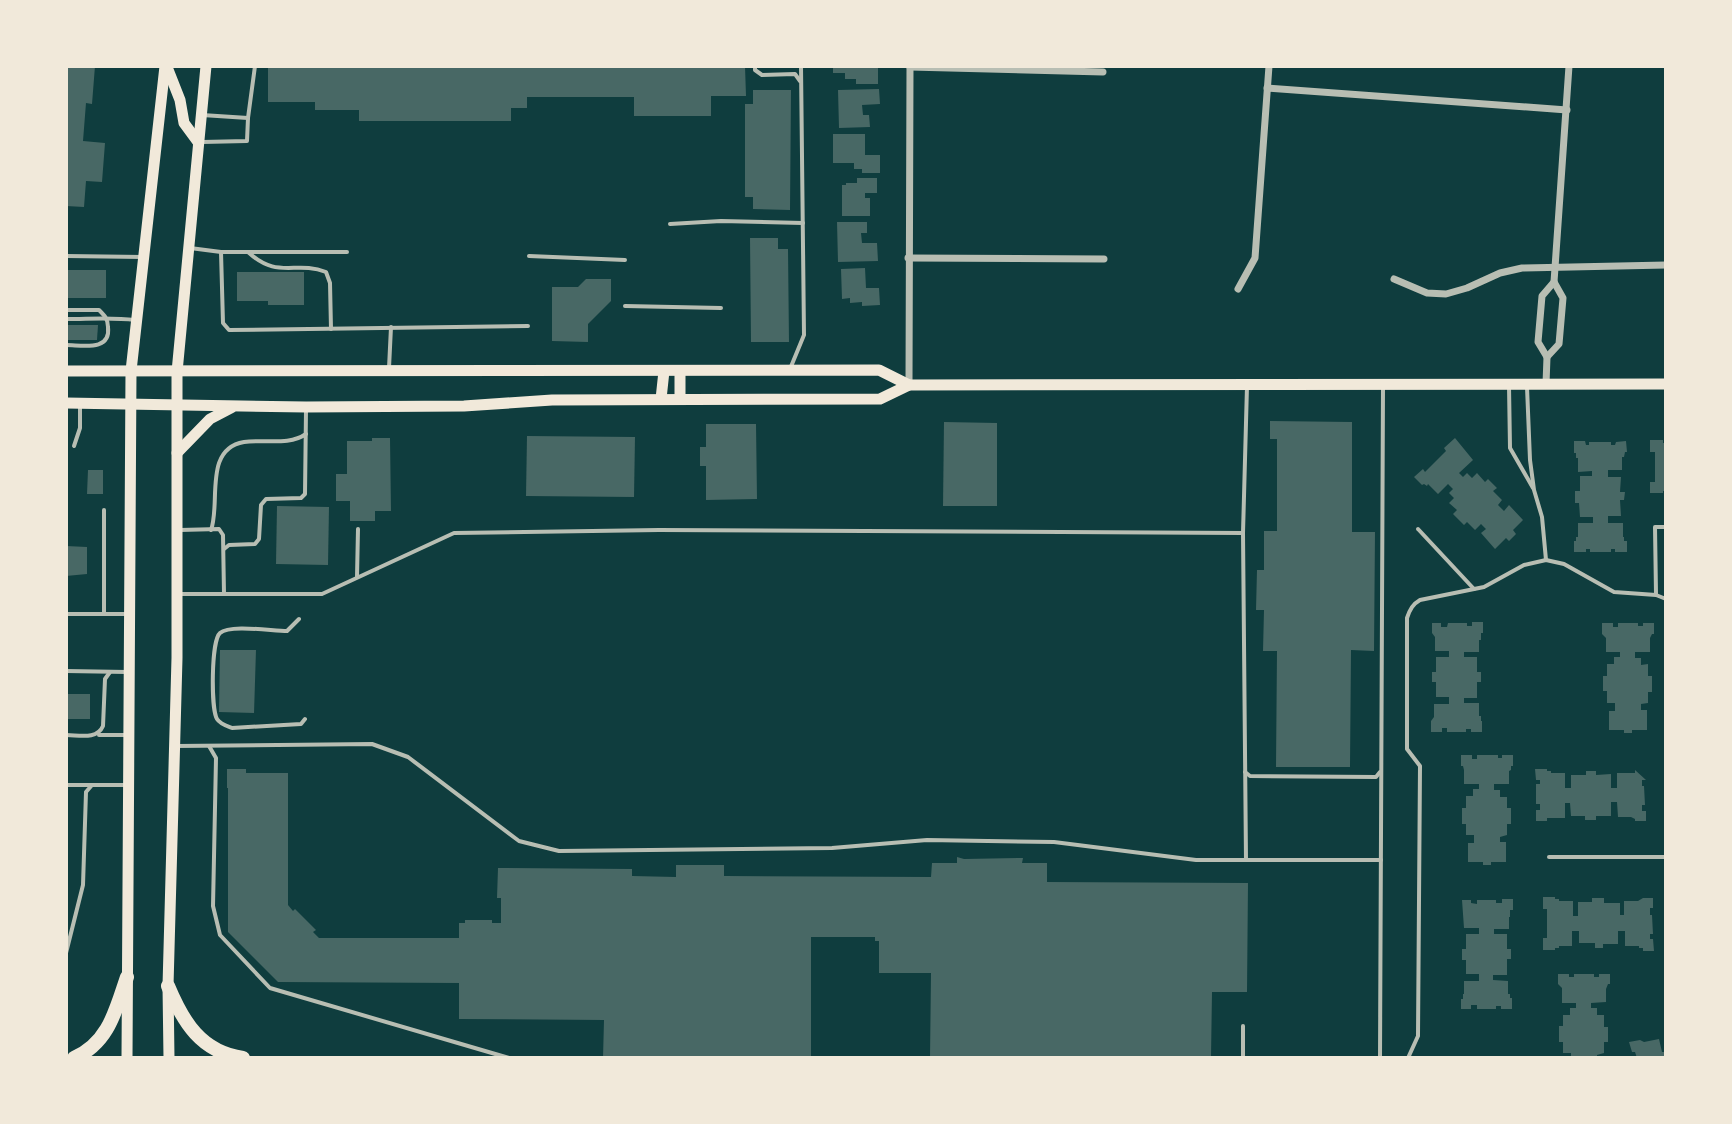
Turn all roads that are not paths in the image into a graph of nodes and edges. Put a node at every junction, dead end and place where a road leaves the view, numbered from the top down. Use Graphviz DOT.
graph roads {
  1 [pos="166,66"];
  2 [pos="206,66"];
  3 [pos="255,66"];
  4 [pos="755,66"];
  5 [pos="801,66"];
  6 [pos="910,66"];
  7 [pos="1269,66"];
  8 [pos="1569,66"];
  9 [pos="1103,72"];
  10 [pos="801,81"];
  11 [pos="1267,88"];
  12 [pos="1567,110"];
  13 [pos="201,115"];
  14 [pos="248,118"];
  15 [pos="198,142"];
  16 [pos="803,223"];
  17 [pos="670,224"];
  18 [pos="188,248"];
  19 [pos="221,252"];
  20 [pos="248,252"];
  21 [pos="347,252"];
  22 [pos="66,256"];
  23 [pos="529,256"];
  24 [pos="145,257"];
  25 [pos="908,258"];
  26 [pos="1104,259"];
  27 [pos="625,260"];
  28 [pos="1666,265"];
  29 [pos="1555,267"];
  30 [pos="1394,279"];
  31 [pos="1554,282"];
  32 [pos="1238,289"];
  33 [pos="625,306"];
  34 [pos="721,308"];
  35 [pos="66,310"];
  36 [pos="107,317"];
  37 [pos="66,319"];
  38 [pos="137,320"];
  39 [pos="528,326"];
  40 [pos="391,327"];
  41 [pos="331,329"];
  42 [pos="66,345"];
  43 [pos="1547,357"];
  44 [pos="66,371"];
  45 [pos="131,371"];
  46 [pos="664,371"];
  47 [pos="680,371"];
  48 [pos="789,371"];
  49 [pos="177,372"];
  50 [pos="389,372"];
  51 [pos="1384,384"];
  52 [pos="1509,384"];
  53 [pos="1527,384"];
  54 [pos="1546,384"];
  55 [pos="1666,384"];
  56 [pos="909,385"];
  57 [pos="1247,385"];
  58 [pos="661,399"];
  59 [pos="680,399"];
  60 [pos="66,403"];
  61 [pos="80,403"];
  62 [pos="131,404"];
  63 [pos="176,405"];
  64 [pos="234,407"];
  65 [pos="306,407"];
  66 [pos="306,434"];
  67 [pos="74,446"];
  68 [pos="177,453"];
  69 [pos="1534,490"];
  70 [pos="104,510"];
  71 [pos="1666,527"];
  72 [pos="358,529"];
  73 [pos="1418,529"];
  74 [pos="176,530"];
  75 [pos="211,530"];
  76 [pos="1243,533"];
  77 [pos="224,549"];
  78 [pos="1546,560"];
  79 [pos="357,577"];
  80 [pos="1475,590"];
  81 [pos="176,594"];
  82 [pos="224,594"];
  83 [pos="1656,595"];
  84 [pos="1666,599"];
  85 [pos="66,614"];
  86 [pos="104,614"];
  87 [pos="130,614"];
  88 [pos="299,619"];
  89 [pos="66,671"];
  90 [pos="110,672"];
  91 [pos="129,672"];
  92 [pos="305,719"];
  93 [pos="66,735"];
  94 [pos="96,735"];
  95 [pos="128,735"];
  96 [pos="209,745"];
  97 [pos="174,746"];
  98 [pos="1382,770"];
  99 [pos="1245,771"];
  100 [pos="66,785"];
  101 [pos="92,785"];
  102 [pos="128,785"];
  103 [pos="1549,857"];
  104 [pos="1666,857"];
  105 [pos="1246,860"];
  106 [pos="1381,860"];
  107 [pos="66,953"];
  108 [pos="127,977"];
  109 [pos="168,986"];
  110 [pos="1243,1026"];
  111 [pos="74,1058"];
  112 [pos="127,1058"];
  113 [pos="169,1058"];
  114 [pos="243,1058"];
  115 [pos="509,1058"];
  116 [pos="1243,1058"];
  117 [pos="1380,1058"];
  118 [pos="1408,1058"];
  1 -- 15 [label="main road"];
  1 -- 24 [label="main road"];
  2 -- 13 [label="main road"];
  3 -- 14 [label="lane"];
  4 -- 10 [label="lane"];
  5 -- 10 [label="lane"];
  6 -- 9 [label="street"];
  6 -- 25 [label="street"];
  7 -- 11 [label="street"];
  8 -- 12 [label="street"];
  10 -- 16 [label="lane"];
  11 -- 12 [label="street"];
  11 -- 32 [label="street"];
  12 -- 29 [label="street"];
  13 -- 14 [label="lane"];
  13 -- 15 [label="main road"];
  14 -- 15 [label="lane"];
  15 -- 18 [label="main road"];
  16 -- 17 [label="lane"];
  16 -- 48 [label="lane"];
  18 -- 19 [label="lane"];
  18 -- 49 [label="main road"];
  19 -- 20 [label="lane"];
  19 -- 41 [label="lane"];
  20 -- 21 [label="lane"];
  20 -- 41 [label="lane"];
  22 -- 24 [label="lane"];
  23 -- 27 [label="lane"];
  24 -- 38 [label="main road"];
  25 -- 26 [label="street"];
  25 -- 56 [label="street"];
  28 -- 29 [label="street"];
  29 -- 30 [label="street"];
  29 -- 31 [label="street"];
  31 -- 43 [label="street"];
  31 -- 43 [label="street"];
  33 -- 34 [label="lane"];
  35 -- 36 [label="lane"];
  36 -- 37 [label="lane"];
  36 -- 38 [label="lane"];
  36 -- 42 [label="lane"];
  38 -- 45 [label="main road"];
  39 -- 40 [label="lane"];
  40 -- 41 [label="lane"];
  40 -- 50 [label="lane"];
  43 -- 54 [label="street"];
  44 -- 45 [label="main road"];
  45 -- 49 [label="main road"];
  45 -- 62 [label="main road"];
  46 -- 47 [label="main road"];
  46 -- 50 [label="main road"];
  46 -- 58 [label="main road"];
  47 -- 48 [label="main road"];
  47 -- 59 [label="main road"];
  48 -- 56 [label="main road"];
  49 -- 50 [label="main road"];
  49 -- 63 [label="main road"];
  51 -- 52 [label="main road"];
  51 -- 57 [label="main road"];
  51 -- 98 [label="lane"];
  52 -- 53 [label="main road"];
  52 -- 69 [label="lane"];
  53 -- 54 [label="main road"];
  53 -- 69 [label="lane"];
  54 -- 55 [label="main road"];
  56 -- 57 [label="main road"];
  56 -- 59 [label="main road"];
  57 -- 76 [label="lane"];
  58 -- 59 [label="main road"];
  58 -- 65 [label="main road"];
  60 -- 61 [label="main road"];
  61 -- 62 [label="main road"];
  61 -- 67 [label="lane"];
  62 -- 63 [label="main road"];
  62 -- 87 [label="main road"];
  63 -- 64 [label="main road"];
  63 -- 68 [label="main road"];
  64 -- 65 [label="main road"];
  64 -- 68 [label="main road"];
  65 -- 66 [label="lane"];
  66 -- 75 [label="lane"];
  66 -- 77 [label="lane"];
  68 -- 74 [label="main road"];
  69 -- 78 [label="lane"];
  70 -- 86 [label="lane"];
  71 -- 83 [label="lane"];
  72 -- 79 [label="lane"];
  73 -- 80 [label="lane"];
  74 -- 75 [label="lane"];
  74 -- 81 [label="main road"];
  75 -- 77 [label="lane"];
  76 -- 79 [label="lane"];
  76 -- 99 [label="lane"];
  77 -- 82 [label="lane"];
  78 -- 80 [label="lane"];
  78 -- 83 [label="lane"];
  79 -- 82 [label="lane"];
  80 -- 118 [label="lane"];
  81 -- 82 [label="lane"];
  81 -- 97 [label="main road"];
  83 -- 84 [label="lane"];
  85 -- 86 [label="lane"];
  86 -- 87 [label="lane"];
  87 -- 91 [label="main road"];
  88 -- 92 [label="lane"];
  89 -- 90 [label="lane"];
  90 -- 91 [label="lane"];
  90 -- 94 [label="lane"];
  91 -- 95 [label="main road"];
  93 -- 94 [label="lane"];
  94 -- 95 [label="lane"];
  95 -- 102 [label="main road"];
  96 -- 97 [label="lane"];
  96 -- 105 [label="lane"];
  96 -- 115 [label="lane"];
  97 -- 109 [label="main road"];
  98 -- 99 [label="lane"];
  98 -- 106 [label="lane"];
  99 -- 105 [label="lane"];
  100 -- 101 [label="lane"];
  101 -- 102 [label="lane"];
  101 -- 107 [label="lane"];
  102 -- 108 [label="main road"];
  103 -- 104 [label="lane"];
  105 -- 106 [label="lane"];
  106 -- 117 [label="lane"];
  108 -- 111 [label="highway"];
  108 -- 112 [label="main road"];
  109 -- 113 [label="main road"];
  109 -- 114 [label="highway"];
  110 -- 116 [label="lane"];
}
